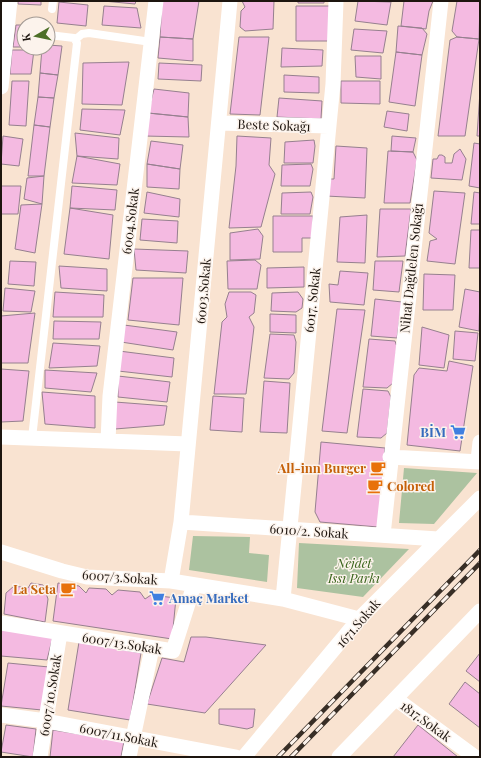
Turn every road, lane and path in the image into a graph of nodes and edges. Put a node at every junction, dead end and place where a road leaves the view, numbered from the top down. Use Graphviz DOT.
graph roads {
  1 [pos="10,1"];
  2 [pos="156,1"];
  3 [pos="230,1"];
  4 [pos="336,1"];
  5 [pos="441,1"];
  6 [pos="56,36"];
  7 [pos="76,39"];
  8 [pos="150,42"];
  9 [pos="1,87"];
  10 [pos="219,123"];
  11 [pos="329,126"];
  12 [pos="1,437"];
  13 [pos="32,438"];
  14 [pos="108,441"];
  15 [pos="480,442"];
  16 [pos="188,444"];
  17 [pos="390,456"];
  18 [pos="479,461"];
  19 [pos="480,498"];
  20 [pos="181,522"];
  21 [pos="290,529"];
  22 [pos="382,535"];
  23 [pos="438,539"];
  24 [pos="1,552"];
  25 [pos="171,581"];
  26 [pos="194,585"];
  27 [pos="283,599"];
  28 [pos="480,611"];
  29 [pos="359,619"];
  30 [pos="1,623"];
  31 [pos="60,633"];
  32 [pos="152,648"];
  33 [pos="396,699"];
  34 [pos="1,715"];
  35 [pos="46,721"];
  36 [pos="133,738"];
  37 [pos="40,757"];
  38 [pos="129,757"];
  39 [pos="236,757"];
  40 [pos="244,757"];
  41 [pos="339,757"];
  42 [pos="475,757"];
  1 -- 9 [label="street"];
  2 -- 8 [label="street, 6004.Sokak"];
  3 -- 10 [label="street, 6003.Sokak"];
  4 -- 11 [label="street, 6017. Sokak"];
  5 -- 17 [label="street, Nihat Dağdelen Sokağı"];
  6 -- 7 [label="lane"];
  7 -- 8 [label="lane"];
  7 -- 13 [label="lane"];
  8 -- 14 [label="street, 6004.Sokak"];
  10 -- 11 [label="street, Beste Sokağı"];
  10 -- 16 [label="street, 6003.Sokak"];
  11 -- 21 [label="street, 6017. Sokak"];
  12 -- 13 [label="street"];
  13 -- 14 [label="street"];
  14 -- 16 [label="street"];
  15 -- 18 [label="street"];
  16 -- 20 [label="street, 6003.Sokak"];
  17 -- 18 [label="street"];
  17 -- 22 [label="street, Nihat Dağdelen Sokağı"];
  19 -- 23 [label="street, 1671.Sokak"];
  20 -- 21 [label="street, 6010/2. Sokak"];
  20 -- 25 [label="street, 6003.Sokak"];
  21 -- 22 [label="street, 6010/2. Sokak"];
  21 -- 27 [label="street, 6017. Sokak"];
  22 -- 23 [label="street, 6010/2. Sokak"];
  23 -- 29 [label="street, 1671.Sokak"];
  24 -- 25 [label="street, 6007/3.Sokak"];
  25 -- 26 [label="street, 6007/3.Sokak"];
  26 -- 27 [label="street, 6007/3.Sokak"];
  26 -- 32 [label="street, 6007/13.Sokak"];
  27 -- 29 [label="street, 6007/3.Sokak"];
  28 -- 33 [label="street"];
  29 -- 40 [label="street, 1671.Sokak"];
  30 -- 31 [label="street, 6007/13.Sokak"];
  31 -- 32 [label="street, 6007/13.Sokak"];
  31 -- 35 [label="street, 6007/10.Sokak"];
  32 -- 36 [label="street"];
  33 -- 41 [label="street"];
  33 -- 42 [label="street, 1817.Sokak"];
  34 -- 35 [label="street, 6007/11.Sokak"];
  35 -- 36 [label="street, 6007/11.Sokak"];
  35 -- 37 [label="street, 6007/10.Sokak"];
  36 -- 38 [label="street"];
  36 -- 39 [label="street, 6007/11.Sokak"];
}
